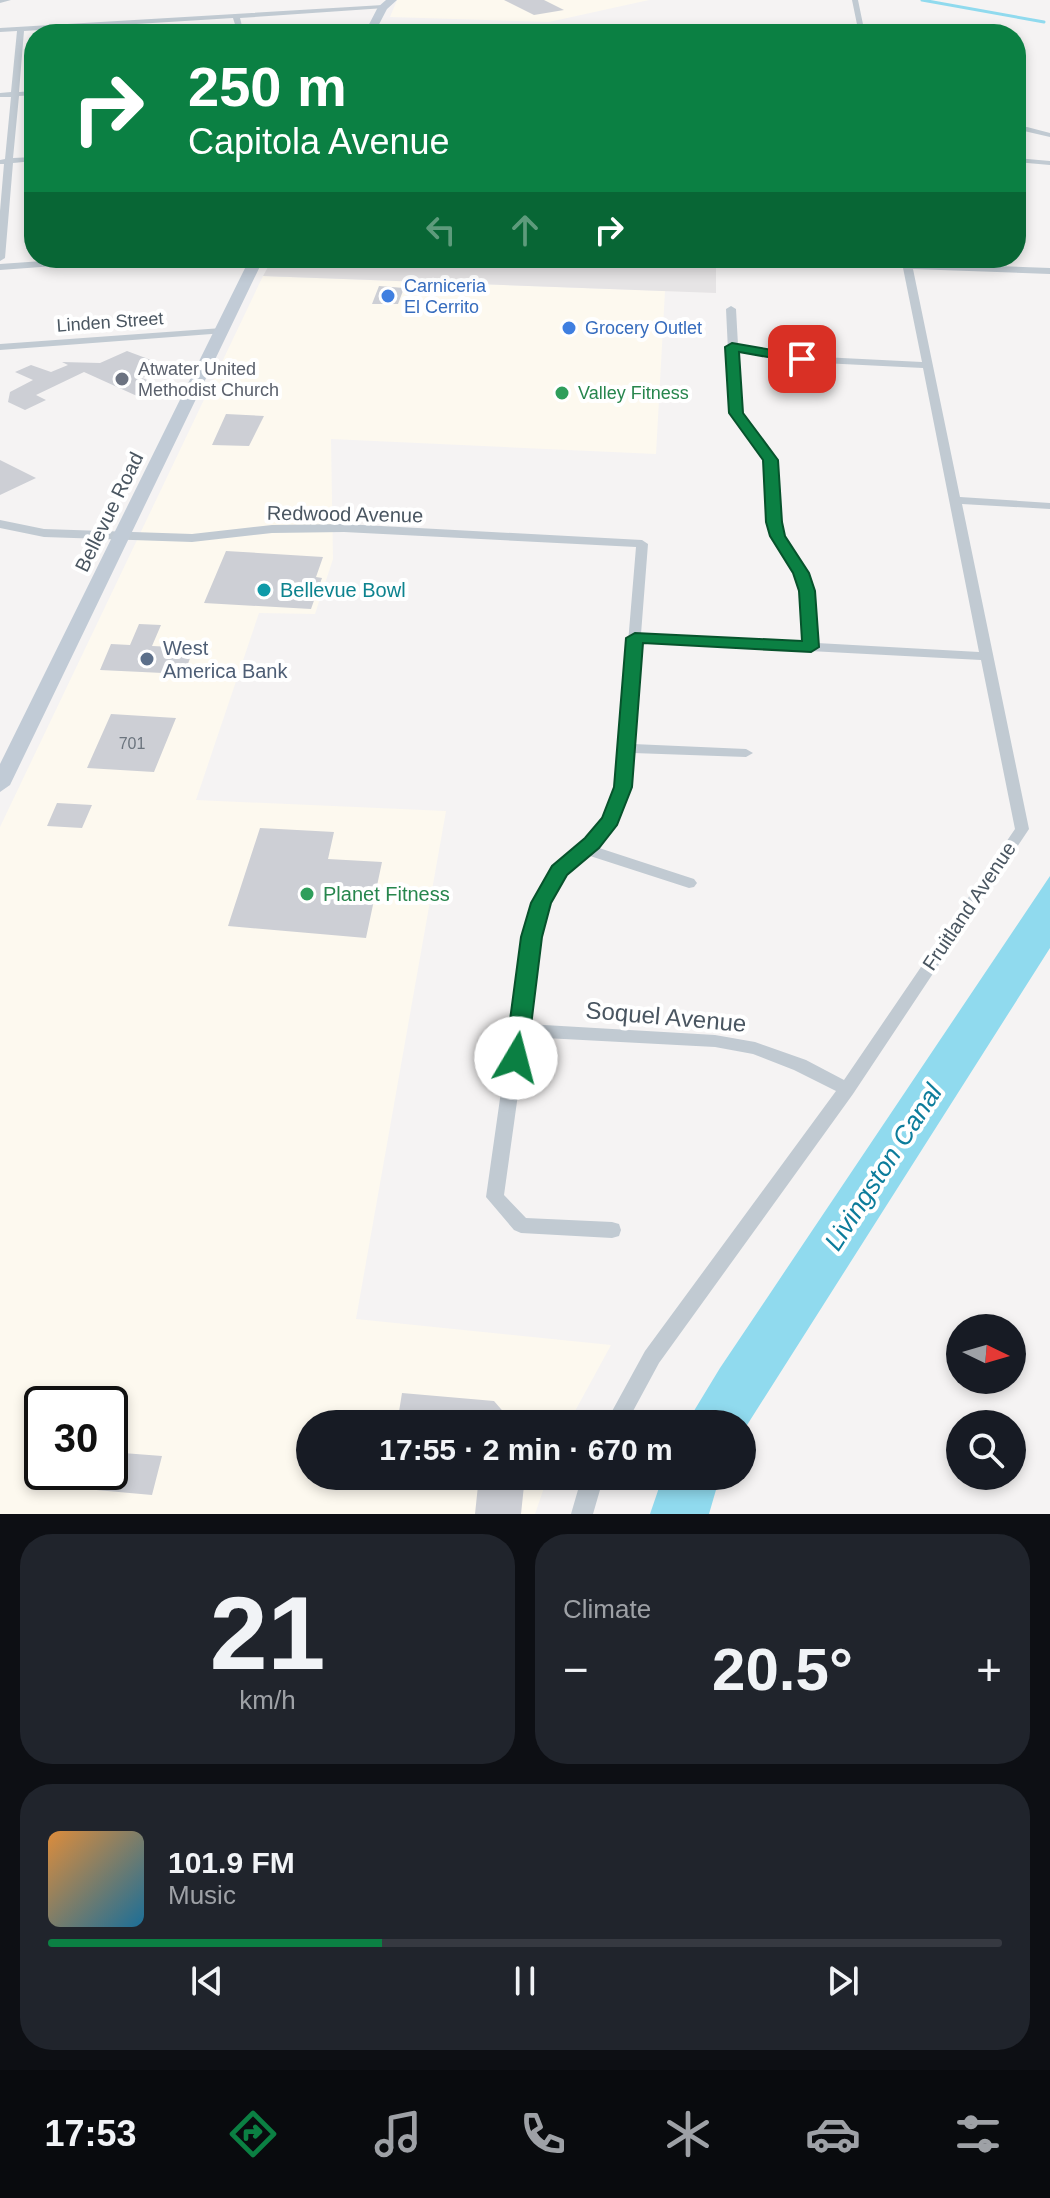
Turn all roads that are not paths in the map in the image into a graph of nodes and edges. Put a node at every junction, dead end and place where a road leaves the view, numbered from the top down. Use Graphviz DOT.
graph roads {
  1 [pos="8,0"];
  2 [pos="855,0"];
  3 [pos="0,1"];
  4 [pos="384,2"];
  5 [pos="236,15"];
  6 [pos="130,22"];
  7 [pos="94,24"];
  8 [pos="238,24"];
  9 [pos="374,24"];
  10 [pos="860,24"];
  11 [pos="21,28"];
  12 [pos="24,28"];
  13 [pos="0,30"];
  14 [pos="16,94"];
  15 [pos="24,94"];
  16 [pos="0,95"];
  17 [pos="1027,129"];
  18 [pos="1050,135"];
  19 [pos="24,160"];
  20 [pos="4,161"];
  21 [pos="1026,161"];
  22 [pos="1050,163"];
  23 [pos="0,258"];
  24 [pos="24,265"];
  25 [pos="0,267"];
  26 [pos="252,268"];
  27 [pos="907,268"];
  28 [pos="1002,268"];
  29 [pos="1050,271"];
  30 [pos="731,309"];
  31 [pos="222,331"];
  32 [pos="0,347"];
  33 [pos="732,347"];
  34 [pos="927,365"];
  35 [pos="955,500"];
  36 [pos="1050,506"];
  37 [pos="0,524"];
  38 [pos="122,536"];
  39 [pos="635,638"];
  40 [pos="811,647"];
  41 [pos="987,656"];
  42 [pos="627,748"];
  43 [pos="746,753"];
  44 [pos="0,785"];
  45 [pos="585,849"];
  46 [pos="689,883"];
  47 [pos="520,1030"];
  48 [pos="847,1089"];
  49 [pos="612,1230"];
  50 [pos="623,1410"];
  51 [pos="589,1490"];
  52 [pos="582,1514"];
  1 -- 3 [label="street"];
  2 -- 10 [label="street"];
  4 -- 5 [label="street"];
  4 -- 9 [label="main road"];
  5 -- 6 [label="street"];
  5 -- 8 [label="street"];
  6 -- 7 [label="street"];
  11 -- 12 [label="street"];
  11 -- 13 [label="street"];
  11 -- 14 [label="street"];
  14 -- 15 [label="street"];
  14 -- 16 [label="street"];
  14 -- 20 [label="street"];
  17 -- 18 [label="street"];
  19 -- 20 [label="street"];
  20 -- 23 [label="street"];
  21 -- 22 [label="street"];
  24 -- 25 [label="street"];
  26 -- 31 [label="main road, Bellevue Road"];
  27 -- 34 [label="street, Fruitland Avenue"];
  28 -- 29 [label="street"];
  30 -- 33 [label="street"];
  31 -- 32 [label="street, Linden Street"];
  31 -- 38 [label="main road, Bellevue Road"];
  33 -- 34 [label="street"];
  33 -- 40 [label="street"];
  34 -- 35 [label="street, Fruitland Avenue"];
  35 -- 36 [label="street"];
  35 -- 41 [label="street, Fruitland Avenue"];
  37 -- 38 [label="street, Redwood Avenue"];
  38 -- 39 [label="street, Redwood Avenue"];
  38 -- 44 [label="main road, Bellevue Road"];
  39 -- 40 [label="street"];
  39 -- 42 [label="street"];
  40 -- 41 [label="street"];
  41 -- 48 [label="street, Fruitland Avenue"];
  42 -- 43 [label="street"];
  42 -- 45 [label="street"];
  45 -- 46 [label="street"];
  45 -- 47 [label="street"];
  47 -- 48 [label="street, Soquel Avenue"];
  47 -- 49 [label="street"];
  48 -- 50 [label="street, Fruitland Avenue"];
  51 -- 52 [label="street"];
}
